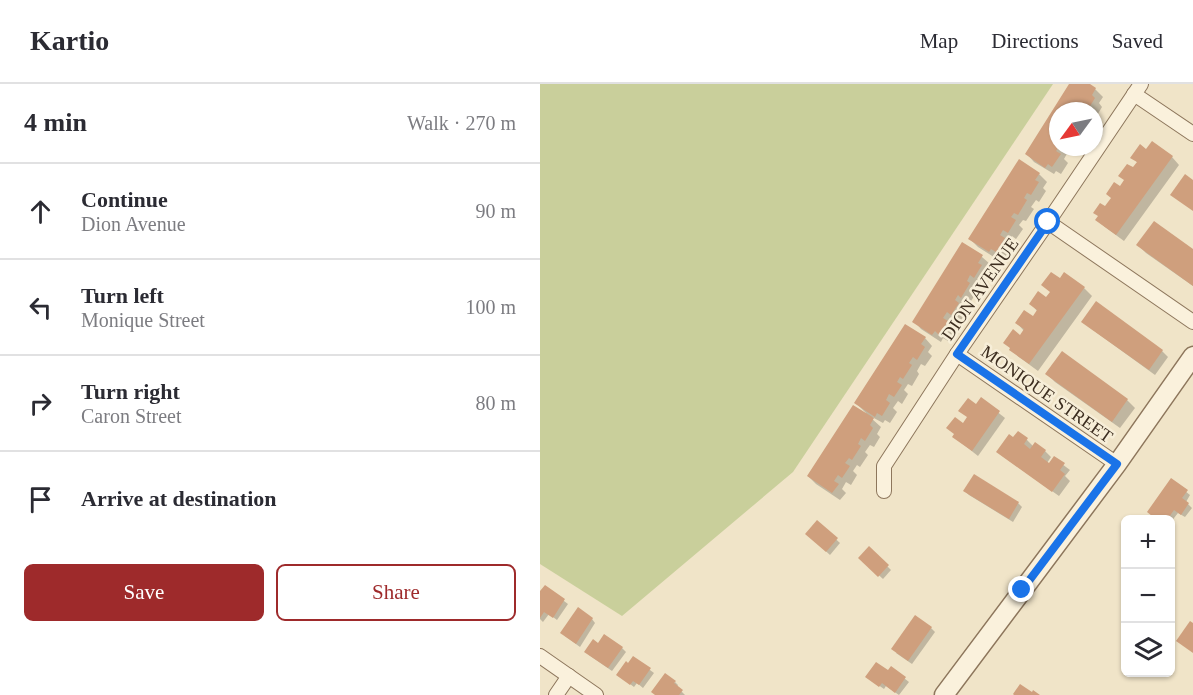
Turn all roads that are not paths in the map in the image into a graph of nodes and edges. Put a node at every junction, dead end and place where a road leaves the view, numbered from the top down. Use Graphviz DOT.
graph roads {
  1 [pos="1138,89"];
  2 [pos="1193,134"];
  3 [pos="1048,222"];
  4 [pos="1193,322"];
  5 [pos="957,354"];
  6 [pos="1193,356"];
  7 [pos="1117,464"];
  8 [pos="884,491"];
  9 [pos="540,656"];
  10 [pos="568,676"];
  11 [pos="556,695"];
  12 [pos="596,695"];
  13 [pos="944,695"];
  1 -- 2 [label="street"];
  1 -- 3 [label="street, DION AVENUE"];
  3 -- 4 [label="street"];
  3 -- 5 [label="street, DION AVENUE"];
  5 -- 7 [label="street, MONIQUE STREET"];
  5 -- 8 [label="street, DION AVENUE"];
  6 -- 7 [label="street"];
  7 -- 13 [label="street"];
  9 -- 10 [label="street"];
  10 -- 11 [label="street"];
  10 -- 12 [label="street"];
}
